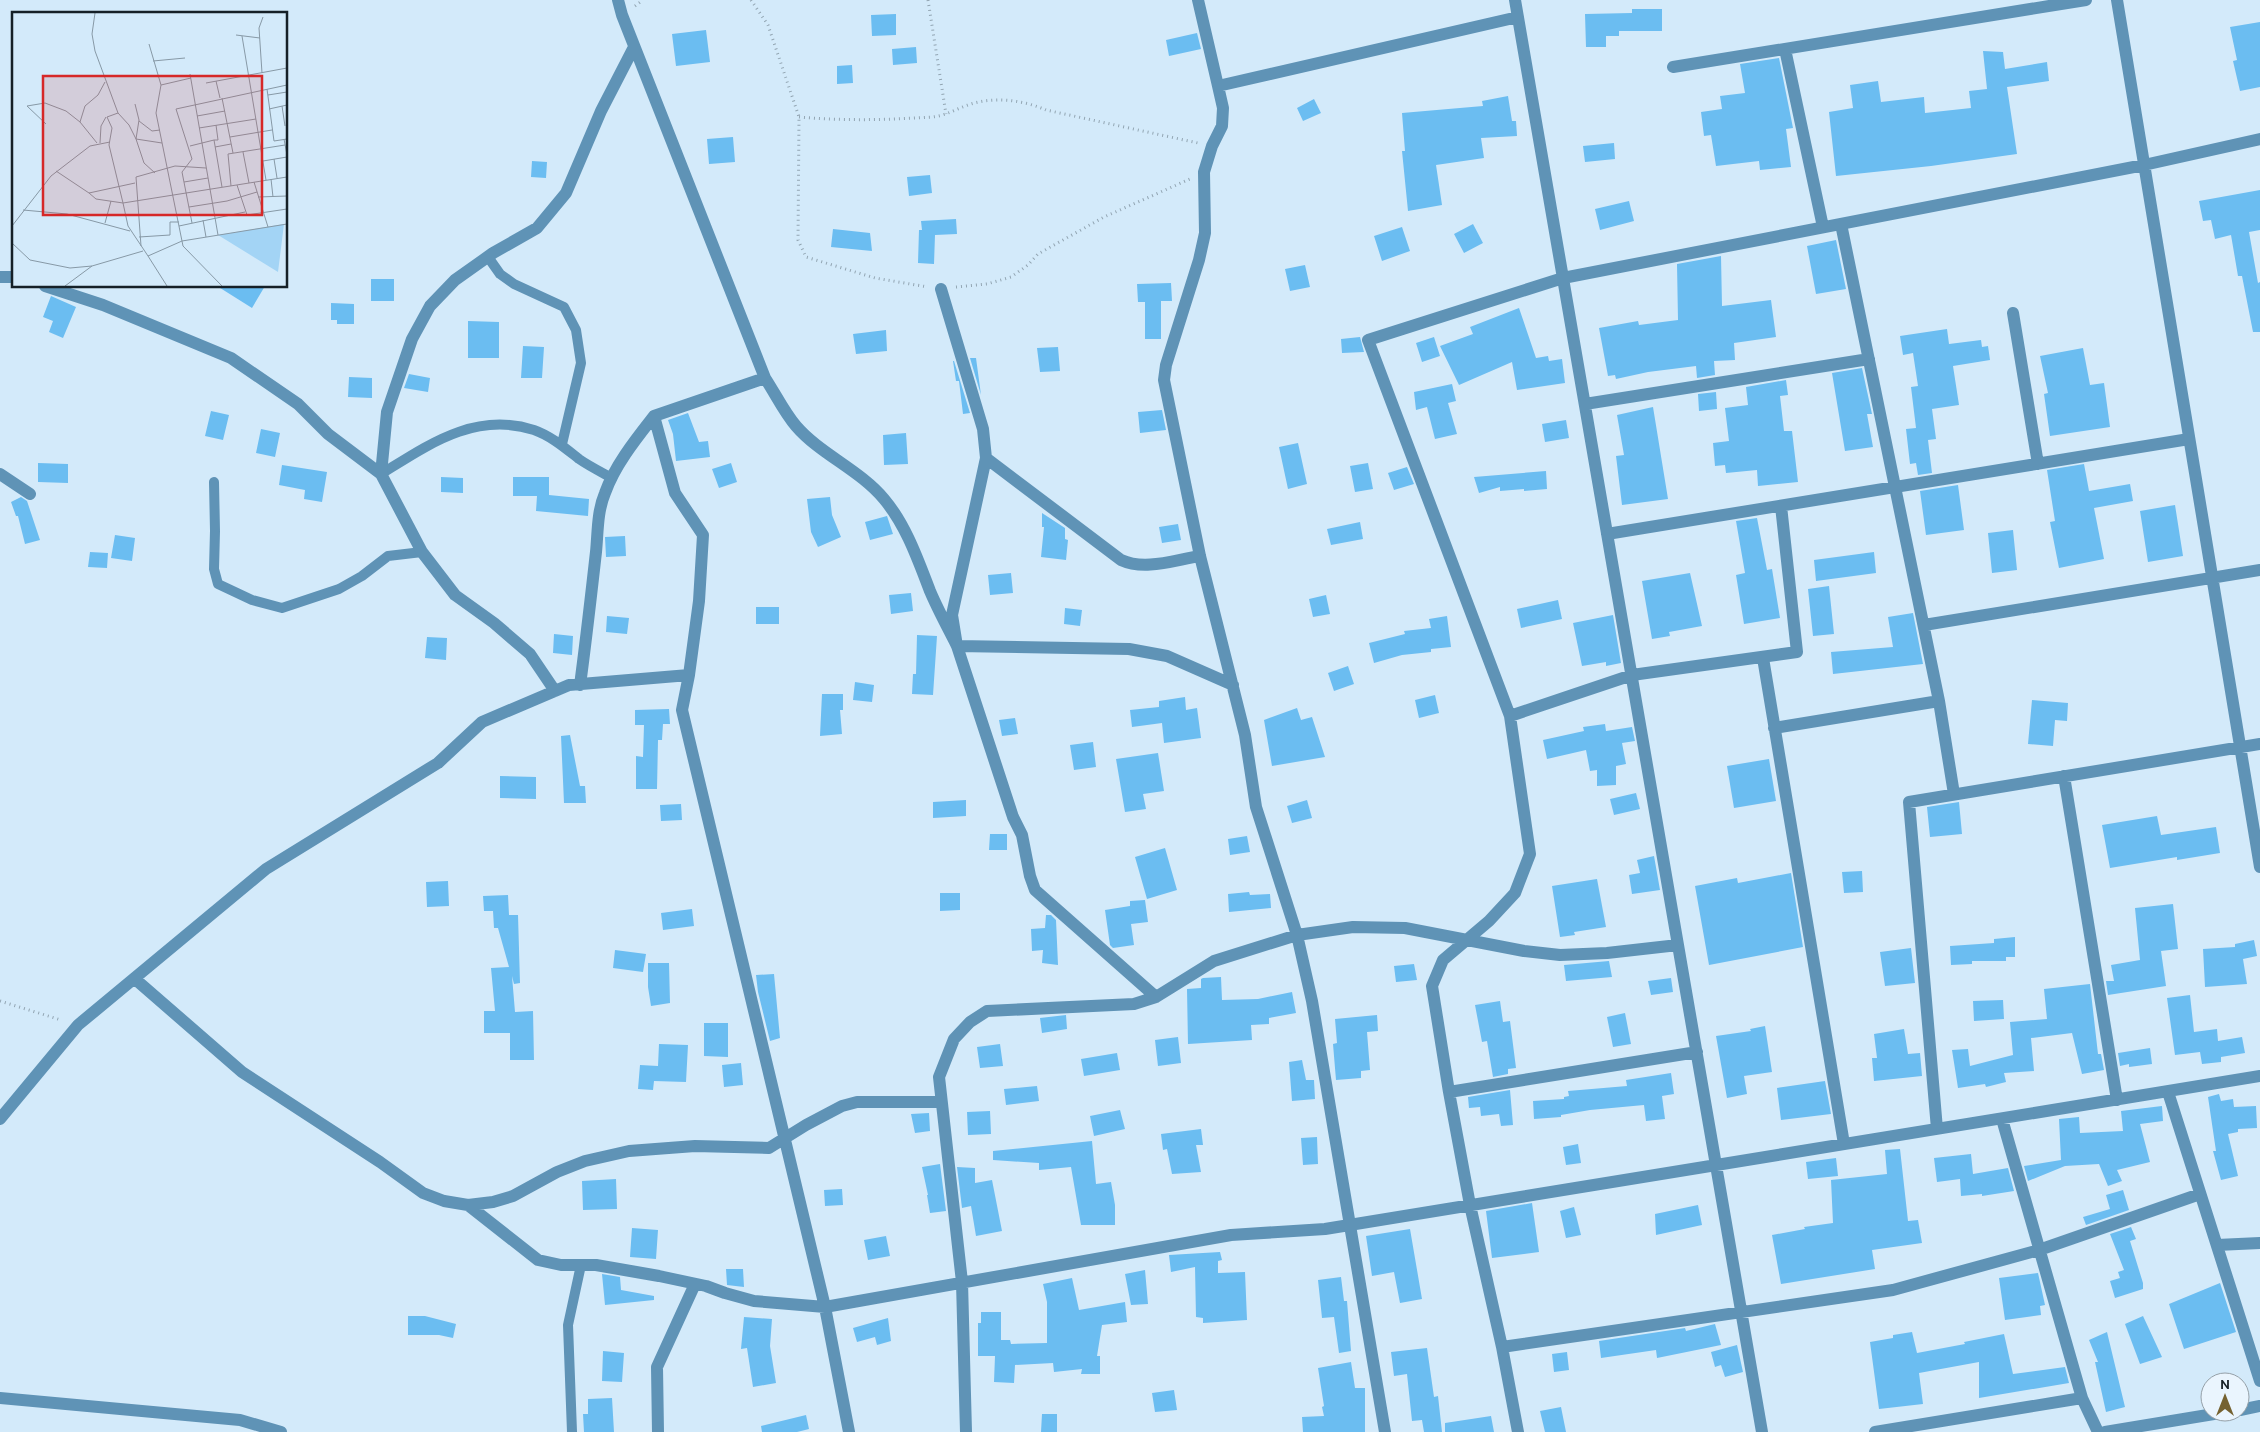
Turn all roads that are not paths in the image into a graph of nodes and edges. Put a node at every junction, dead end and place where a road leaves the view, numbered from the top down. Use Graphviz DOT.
graph roads {
  1 [pos="618,0"];
  2 [pos="1198,0"];
  3 [pos="1515,0"];
  4 [pos="2086,0"];
  5 [pos="2117,0"];
  6 [pos="1518,17"];
  7 [pos="634,46"];
  8 [pos="1785,49"];
  9 [pos="1673,67"];
  10 [pos="1218,86"];
  11 [pos="2260,139"];
  12 [pos="2144,165"];
  13 [pos="1841,224"];
  14 [pos="1823,227"];
  15 [pos="488,257"];
  16 [pos="1563,278"];
  17 [pos="52,288"];
  18 [pos="942,289"];
  19 [pos="2013,313"];
  20 [pos="1869,359"];
  21 [pos="765,378"];
  22 [pos="1585,404"];
  23 [pos="654,416"];
  24 [pos="2189,439"];
  25 [pos="562,444"];
  26 [pos="986,458"];
  27 [pos="2038,464"];
  28 [pos="0,474"];
  29 [pos="381,474"];
  30 [pos="612,478"];
  31 [pos="214,482"];
  32 [pos="1895,487"];
  33 [pos="30,494"];
  34 [pos="1781,506"];
  35 [pos="1607,534"];
  36 [pos="422,552"];
  37 [pos="1200,556"];
  38 [pos="2260,570"];
  39 [pos="2212,578"];
  40 [pos="1924,625"];
  41 [pos="957,646"];
  42 [pos="1763,658"];
  43 [pos="689,675"];
  44 [pos="1632,675"];
  45 [pos="580,684"];
  46 [pos="1233,685"];
  47 [pos="555,691"];
  48 [pos="1939,701"];
  49 [pos="1510,716"];
  50 [pos="1774,728"];
  51 [pos="2260,744"];
  52 [pos="2240,748"];
  53 [pos="2064,776"];
  54 [pos="1954,794"];
  55 [pos="2260,867"];
  56 [pos="1297,935"];
  57 [pos="1466,940"];
  58 [pos="1678,945"];
  59 [pos="135,979"];
  60 [pos="1156,997"];
  61 [pos="1697,1052"];
  62 [pos="2260,1076"];
  63 [pos="1449,1092"];
  64 [pos="2168,1092"];
  65 [pos="2117,1100"];
  66 [pos="942,1102"];
  67 [pos="0,1119"];
  68 [pos="2002,1119"];
  69 [pos="1937,1129"];
  70 [pos="785,1139"];
  71 [pos="1844,1144"];
  72 [pos="1716,1165"];
  73 [pos="2200,1194"];
  74 [pos="468,1205"];
  75 [pos="1470,1205"];
  76 [pos="1350,1225"];
  77 [pos="2260,1244"];
  78 [pos="2216,1245"];
  79 [pos="2039,1250"];
  80 [pos="581,1266"];
  81 [pos="962,1282"];
  82 [pos="696,1284"];
  83 [pos="825,1307"];
  84 [pos="1742,1313"];
  85 [pos="1502,1347"];
  86 [pos="2260,1381"];
  87 [pos="0,1398"];
  88 [pos="2082,1398"];
  89 [pos="2200,1416"];
  90 [pos="281,1432"];
  91 [pos="572,1432"];
  92 [pos="658,1432"];
  93 [pos="849,1432"];
  94 [pos="966,1432"];
  95 [pos="1385,1432"];
  96 [pos="1518,1432"];
  97 [pos="1762,1432"];
  98 [pos="1875,1432"];
  99 [pos="2098,1432"];
  100 [pos="2105,1432"];
  1 -- 7 [label="street"];
  2 -- 10 [label="street"];
  3 -- 6 [label="street"];
  4 -- 8 [label="street"];
  5 -- 12 [label="street"];
  6 -- 10 [label="street"];
  6 -- 16 [label="street"];
  7 -- 15 [label="street"];
  7 -- 21 [label="street"];
  8 -- 9 [label="street"];
  8 -- 14 [label="street"];
  10 -- 37 [label="street"];
  11 -- 12 [label="street"];
  12 -- 13 [label="street"];
  12 -- 24 [label="street"];
  13 -- 14 [label="street"];
  13 -- 20 [label="street"];
  14 -- 16 [label="street"];
  15 -- 25 [label="lane"];
  15 -- 29 [label="street"];
  16 -- 22 [label="street"];
  16 -- 49 [label="street"];
  17 -- 29 [label="street"];
  18 -- 26 [label="street"];
  19 -- 27 [label="street"];
  20 -- 22 [label="street"];
  20 -- 32 [label="street"];
  21 -- 23 [label="street"];
  21 -- 41 [label="street"];
  22 -- 35 [label="street"];
  23 -- 30 [label="street"];
  23 -- 43 [label="street"];
  24 -- 27 [label="street"];
  24 -- 39 [label="street"];
  25 -- 29 [label="lane"];
  25 -- 30 [label="lane"];
  26 -- 37 [label="street"];
  26 -- 41 [label="street"];
  27 -- 32 [label="street"];
  28 -- 33 [label="street"];
  29 -- 36 [label="street"];
  30 -- 45 [label="street"];
  31 -- 36 [label="lane"];
  32 -- 34 [label="street"];
  32 -- 40 [label="street"];
  34 -- 35 [label="street"];
  34 -- 42 [label="street"];
  35 -- 44 [label="street"];
  36 -- 47 [label="street"];
  37 -- 46 [label="street"];
  38 -- 39 [label="street"];
  39 -- 40 [label="street"];
  39 -- 52 [label="street"];
  40 -- 48 [label="street"];
  41 -- 46 [label="street"];
  41 -- 60 [label="street"];
  42 -- 44 [label="street"];
  42 -- 50 [label="street"];
  43 -- 45 [label="street"];
  43 -- 70 [label="street"];
  44 -- 49 [label="street"];
  44 -- 58 [label="street"];
  45 -- 47 [label="street"];
  46 -- 56 [label="street"];
  47 -- 59 [label="street"];
  48 -- 50 [label="street"];
  48 -- 54 [label="street"];
  49 -- 57 [label="street"];
  50 -- 71 [label="street"];
  51 -- 52 [label="street"];
  52 -- 53 [label="street"];
  52 -- 55 [label="street"];
  53 -- 54 [label="street"];
  53 -- 65 [label="street"];
  54 -- 69 [label="street"];
  56 -- 57 [label="street"];
  56 -- 60 [label="street"];
  56 -- 76 [label="street"];
  57 -- 58 [label="street"];
  57 -- 63 [label="street"];
  58 -- 61 [label="street"];
  59 -- 67 [label="street"];
  59 -- 74 [label="street"];
  60 -- 66 [label="street"];
  61 -- 63 [label="street"];
  61 -- 72 [label="street"];
  62 -- 64 [label="street"];
  63 -- 75 [label="street"];
  64 -- 65 [label="street"];
  64 -- 73 [label="street"];
  65 -- 68 [label="street"];
  66 -- 70 [label="street"];
  66 -- 81 [label="street"];
  68 -- 69 [label="street"];
  68 -- 79 [label="street"];
  69 -- 71 [label="street"];
  70 -- 74 [label="street"];
  70 -- 83 [label="street"];
  71 -- 72 [label="street"];
  72 -- 75 [label="street"];
  72 -- 84 [label="street"];
  73 -- 78 [label="street"];
  73 -- 79 [label="street"];
  74 -- 80 [label="street"];
  75 -- 76 [label="street"];
  75 -- 85 [label="street"];
  76 -- 81 [label="street"];
  76 -- 95 [label="street"];
  77 -- 78 [label="street"];
  78 -- 86 [label="street"];
  79 -- 84 [label="street"];
  79 -- 88 [label="street"];
  80 -- 82 [label="street"];
  80 -- 91 [label="lane"];
  81 -- 83 [label="street"];
  81 -- 94 [label="street"];
  82 -- 83 [label="street"];
  82 -- 92 [label="street"];
  83 -- 93 [label="street"];
  84 -- 85 [label="street"];
  84 -- 97 [label="street"];
  85 -- 96 [label="street"];
  87 -- 90 [label="street"];
  88 -- 98 [label="street"];
  88 -- 99 [label="street"];
  89 -- 100 [label="street"];
}
